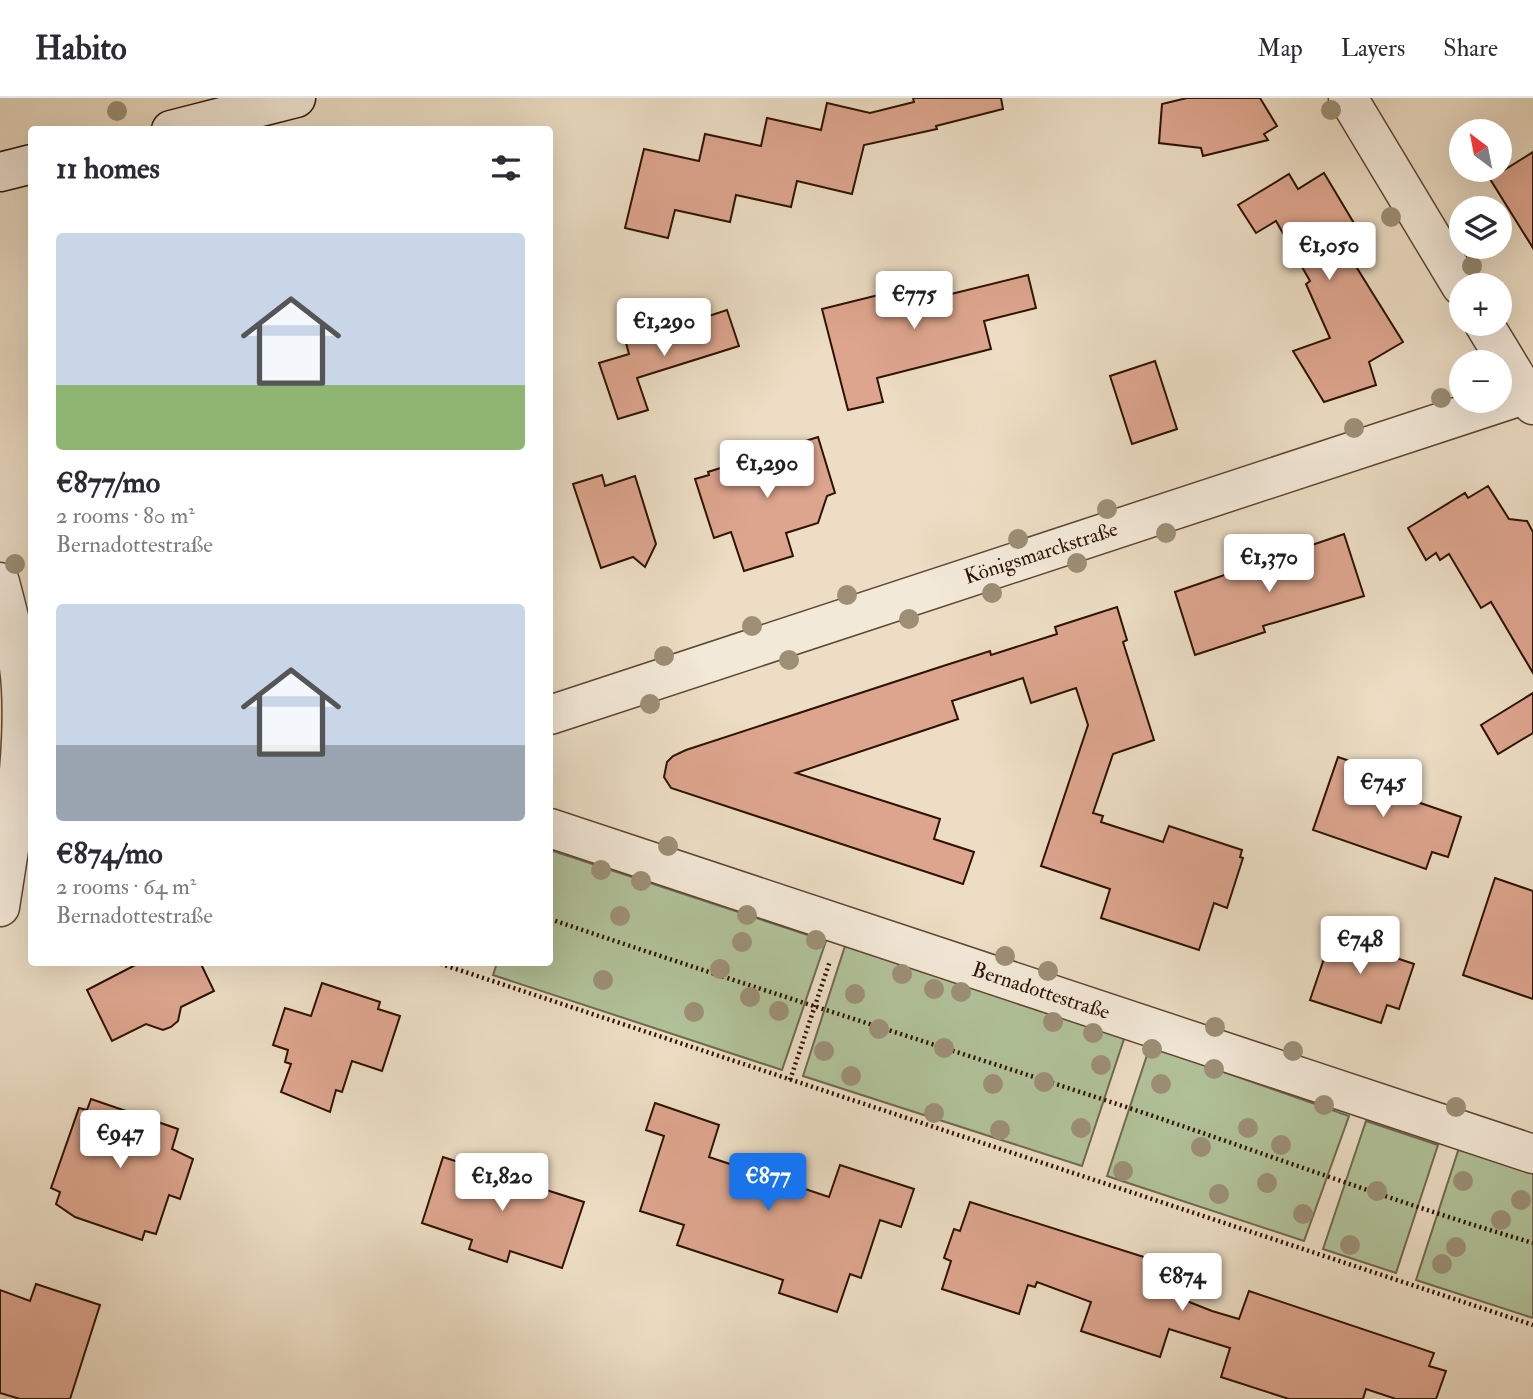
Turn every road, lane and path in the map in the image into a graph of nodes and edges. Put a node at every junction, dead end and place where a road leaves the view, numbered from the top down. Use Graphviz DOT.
graph roads {
  1 [pos="296,98"];
  2 [pos="1348,98"];
  3 [pos="186,126"];
  4 [pos="28,165"];
  5 [pos="0,172"];
  6 [pos="1453,273"];
  7 [pos="1492,336"];
  8 [pos="1531,397"];
  9 [pos="0,582"];
  10 [pos="25,665"];
  11 [pos="553,714"];
  12 [pos="553,829"];
  13 [pos="0,907"];
  14 [pos="553,920"];
  15 [pos="842,925"];
  16 [pos="447,966"];
  17 [pos="814,1008"];
  18 [pos="790,1080"];
  19 [pos="1533,1154"];
  20 [pos="1533,1243"];
  21 [pos="1533,1325"];
  1 -- 3 [label="street"];
  2 -- 6 [label="street"];
  4 -- 5 [label="street"];
  7 -- 8 [label="street"];
  8 -- 11 [label="street, Königsmarckstraße"];
  9 -- 10 [label="street"];
  10 -- 13 [label="street"];
  12 -- 15 [label="street, Bernadottestraße"];
  14 -- 17 [label="path"];
  15 -- 17 [label="path"];
  15 -- 19 [label="street, Bernadottestraße"];
  16 -- 18 [label="path"];
  17 -- 18 [label="path"];
  17 -- 20 [label="path"];
  18 -- 21 [label="path"];
}
